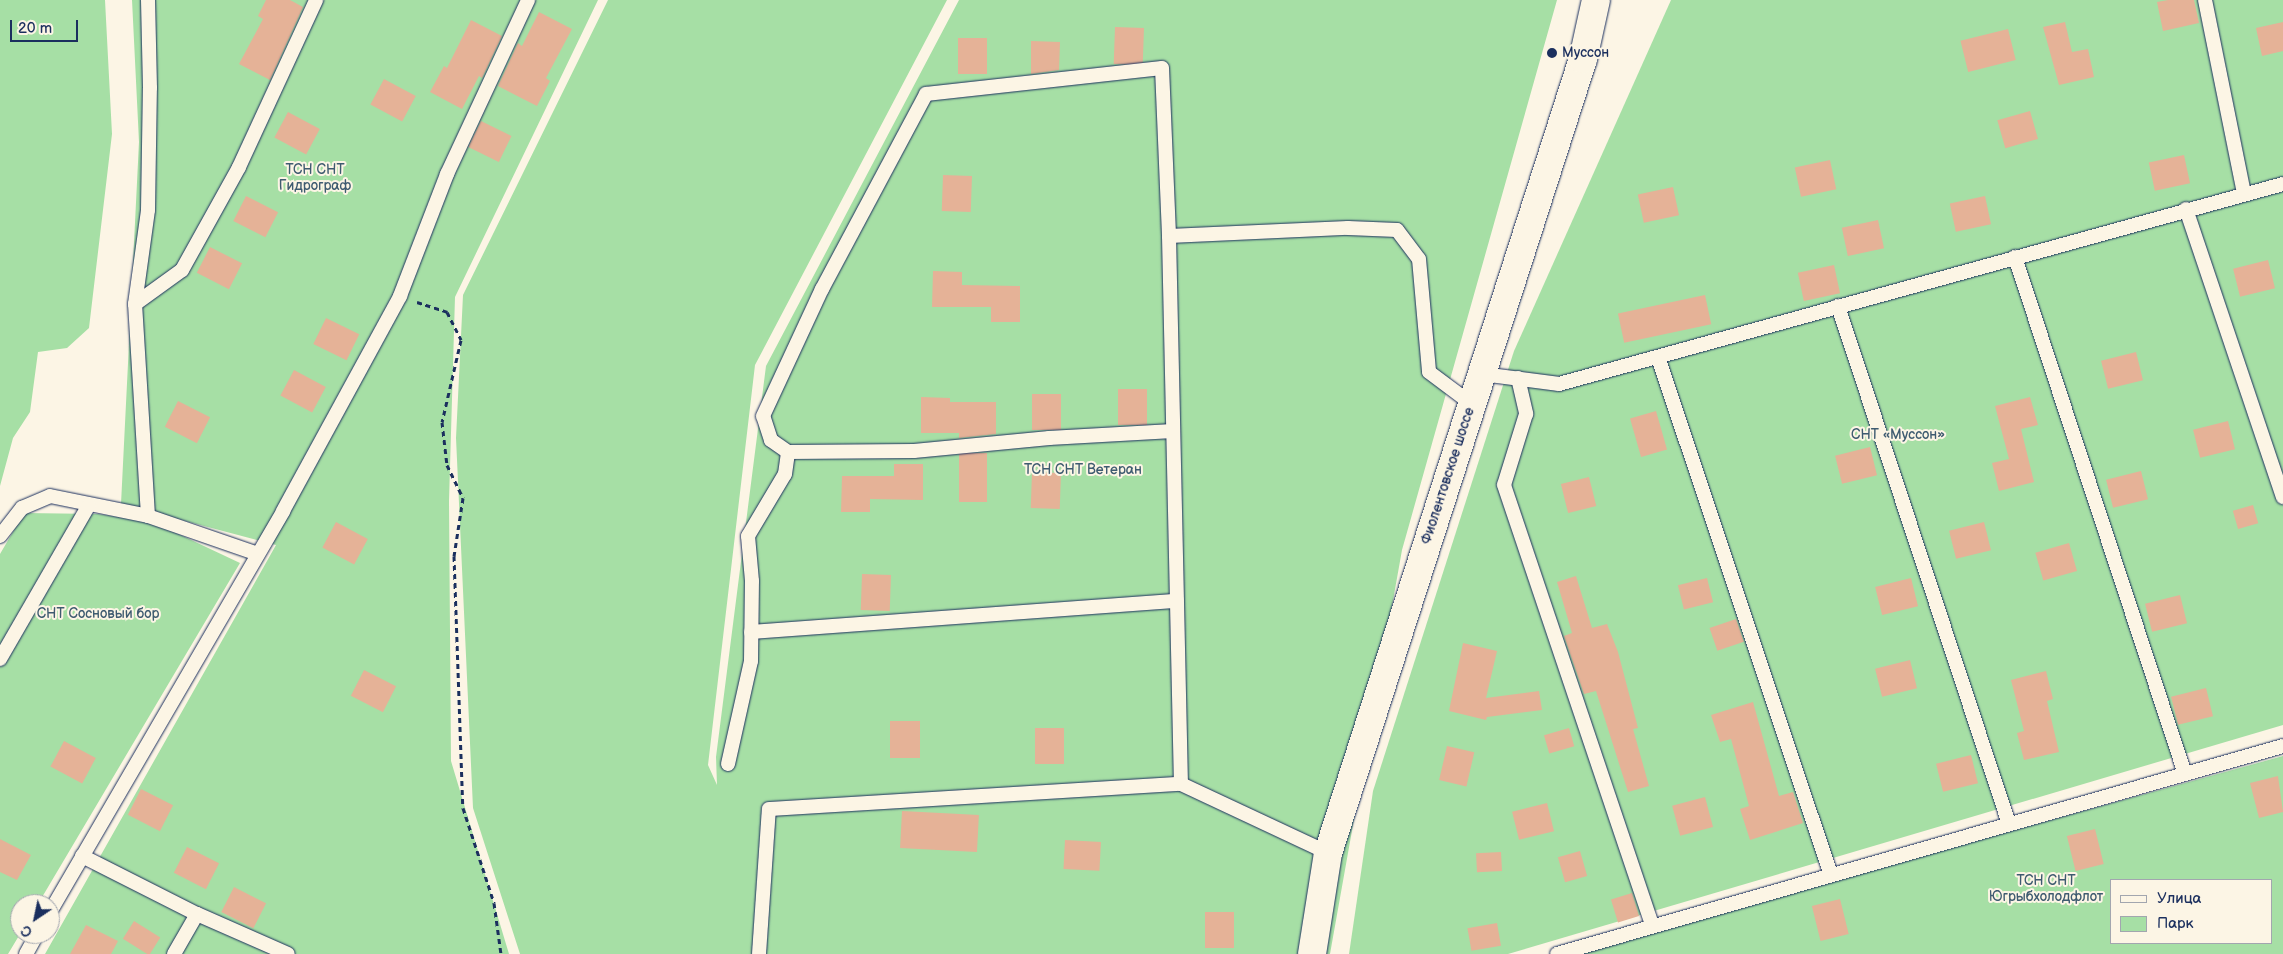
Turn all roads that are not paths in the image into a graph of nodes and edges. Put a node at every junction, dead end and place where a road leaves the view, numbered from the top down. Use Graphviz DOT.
graph roads {
  1 [pos="148,0"];
  2 [pos="316,0"];
  3 [pos="528,0"];
  4 [pos="1596,0"];
  5 [pos="2205,0"];
  6 [pos="2283,184"];
  7 [pos="2244,194"];
  8 [pos="2186,209"];
  9 [pos="1169,236"];
  10 [pos="2015,257"];
  11 [pos="135,304"];
  12 [pos="1838,306"];
  13 [pos="1658,356"];
  14 [pos="1482,374"];
  15 [pos="1518,378"];
  16 [pos="1472,404"];
  17 [pos="1173,431"];
  18 [pos="788,452"];
  19 [pos="2283,497"];
  20 [pos="89,505"];
  21 [pos="148,516"];
  22 [pos="0,536"];
  23 [pos="258,554"];
  24 [pos="1177,601"];
  25 [pos="751,632"];
  26 [pos="0,659"];
  27 [pos="2283,746"];
  28 [pos="728,764"];
  29 [pos="2185,774"];
  30 [pos="1181,784"];
  31 [pos="2009,824"];
  32 [pos="1328,853"];
  33 [pos="82,856"];
  34 [pos="1831,875"];
  35 [pos="60,894"];
  36 [pos="197,914"];
  37 [pos="1652,926"];
  38 [pos="174,954"];
  39 [pos="288,954"];
  40 [pos="759,954"];
  41 [pos="1312,954"];
  42 [pos="1557,954"];
  1 -- 11 [label="lane"];
  2 -- 11 [label="lane"];
  3 -- 23 [label="lane"];
  4 -- 14 [label="main road, Фиолентовское шоссе"];
  5 -- 7 [label="lane"];
  6 -- 7 [label="lane"];
  7 -- 8 [label="lane"];
  8 -- 10 [label="lane"];
  8 -- 19 [label="lane"];
  9 -- 16 [label="lane"];
  9 -- 17 [label="lane"];
  9 -- 18 [label="lane"];
  10 -- 12 [label="lane"];
  10 -- 29 [label="lane"];
  11 -- 21 [label="lane"];
  12 -- 13 [label="lane"];
  12 -- 31 [label="lane"];
  13 -- 15 [label="lane"];
  13 -- 34 [label="lane"];
  14 -- 15 [label="lane"];
  14 -- 16 [label="main road, Фиолентовское шоссе"];
  15 -- 37 [label="lane"];
  16 -- 32 [label="main road, Фиолентовское шоссе"];
  17 -- 18 [label="lane"];
  17 -- 24 [label="lane"];
  18 -- 25 [label="lane"];
  20 -- 21 [label="lane"];
  20 -- 22 [label="lane"];
  20 -- 26 [label="lane"];
  21 -- 23 [label="lane"];
  23 -- 33 [label="lane"];
  24 -- 25 [label="lane"];
  24 -- 30 [label="lane"];
  25 -- 28 [label="lane"];
  27 -- 29 [label="lane"];
  29 -- 31 [label="lane"];
  30 -- 32 [label="lane"];
  30 -- 40 [label="lane"];
  31 -- 34 [label="lane"];
  32 -- 41 [label="main road, Фиолентовское шоссе"];
  33 -- 35 [label="lane"];
  33 -- 36 [label="lane"];
  34 -- 37 [label="lane"];
  36 -- 38 [label="lane"];
  36 -- 39 [label="lane"];
  37 -- 42 [label="lane"];
}
